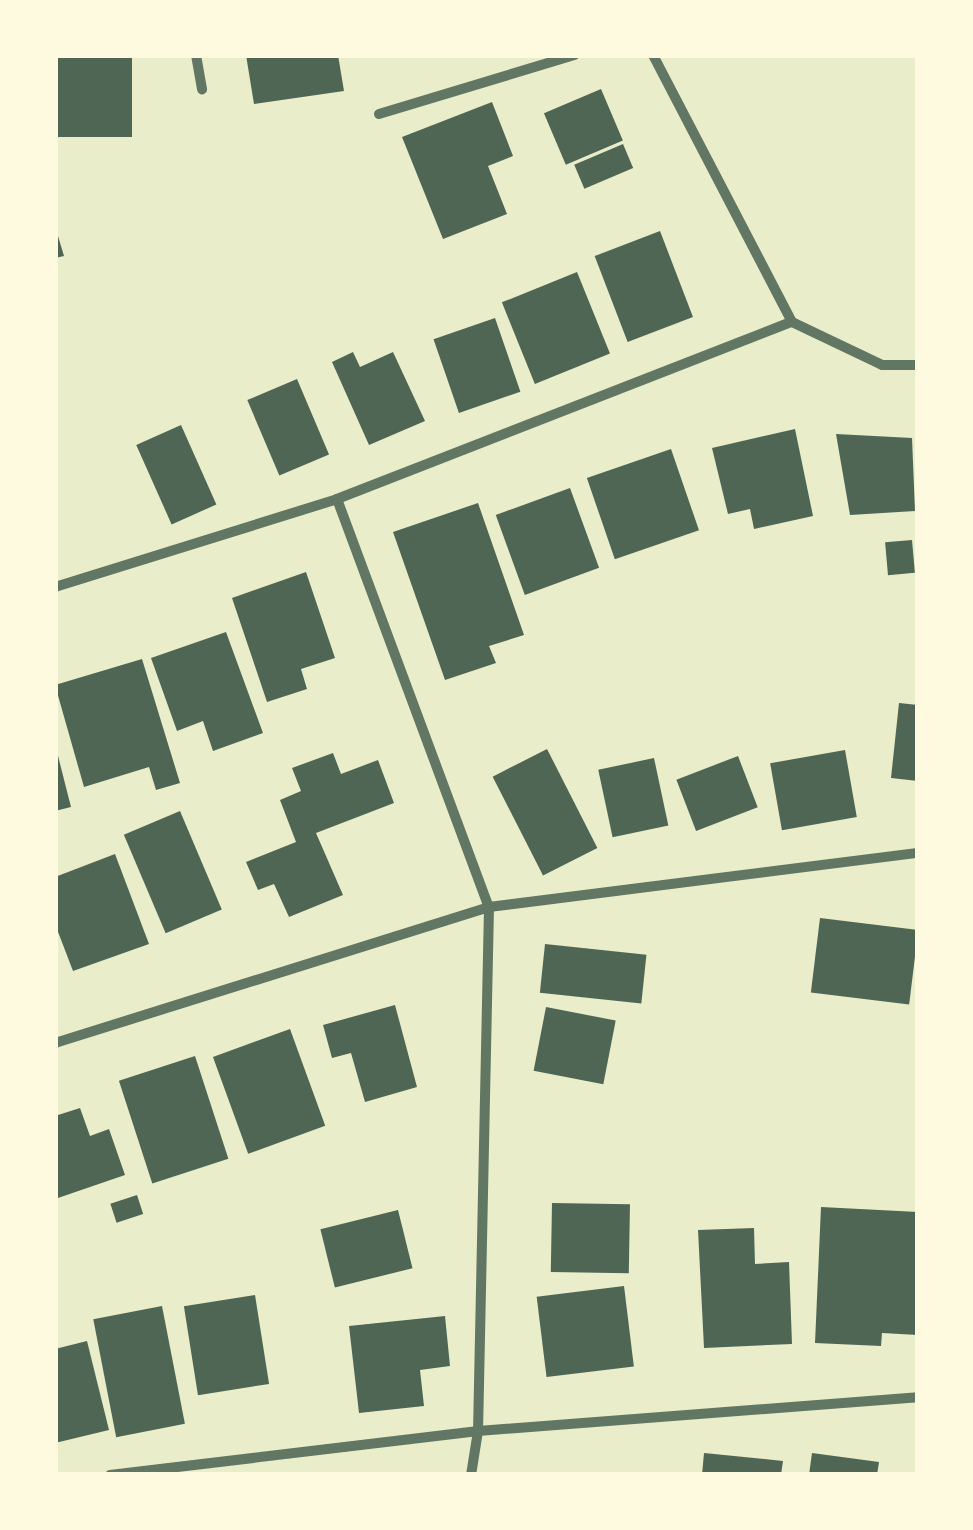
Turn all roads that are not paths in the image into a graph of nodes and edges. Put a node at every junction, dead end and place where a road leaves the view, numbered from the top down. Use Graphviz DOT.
graph roads {
  1 [pos="196,55"];
  2 [pos="574,55"];
  3 [pos="653,55"];
  4 [pos="202,89"];
  5 [pos="379,114"];
  6 [pos="792,322"];
  7 [pos="918,365"];
  8 [pos="337,498"];
  9 [pos="55,587"];
  10 [pos="918,853"];
  11 [pos="489,907"];
  12 [pos="55,1043"];
  13 [pos="918,1397"];
  14 [pos="478,1431"];
  15 [pos="110,1475"];
  16 [pos="472,1475"];
  1 -- 4 [label="street"];
  2 -- 5 [label="street"];
  3 -- 6 [label="street"];
  6 -- 7 [label="street"];
  6 -- 8 [label="street"];
  8 -- 9 [label="street"];
  8 -- 11 [label="street"];
  10 -- 11 [label="street"];
  11 -- 12 [label="street"];
  11 -- 14 [label="street"];
  13 -- 14 [label="street"];
  14 -- 15 [label="street"];
  14 -- 16 [label="street"];
}
